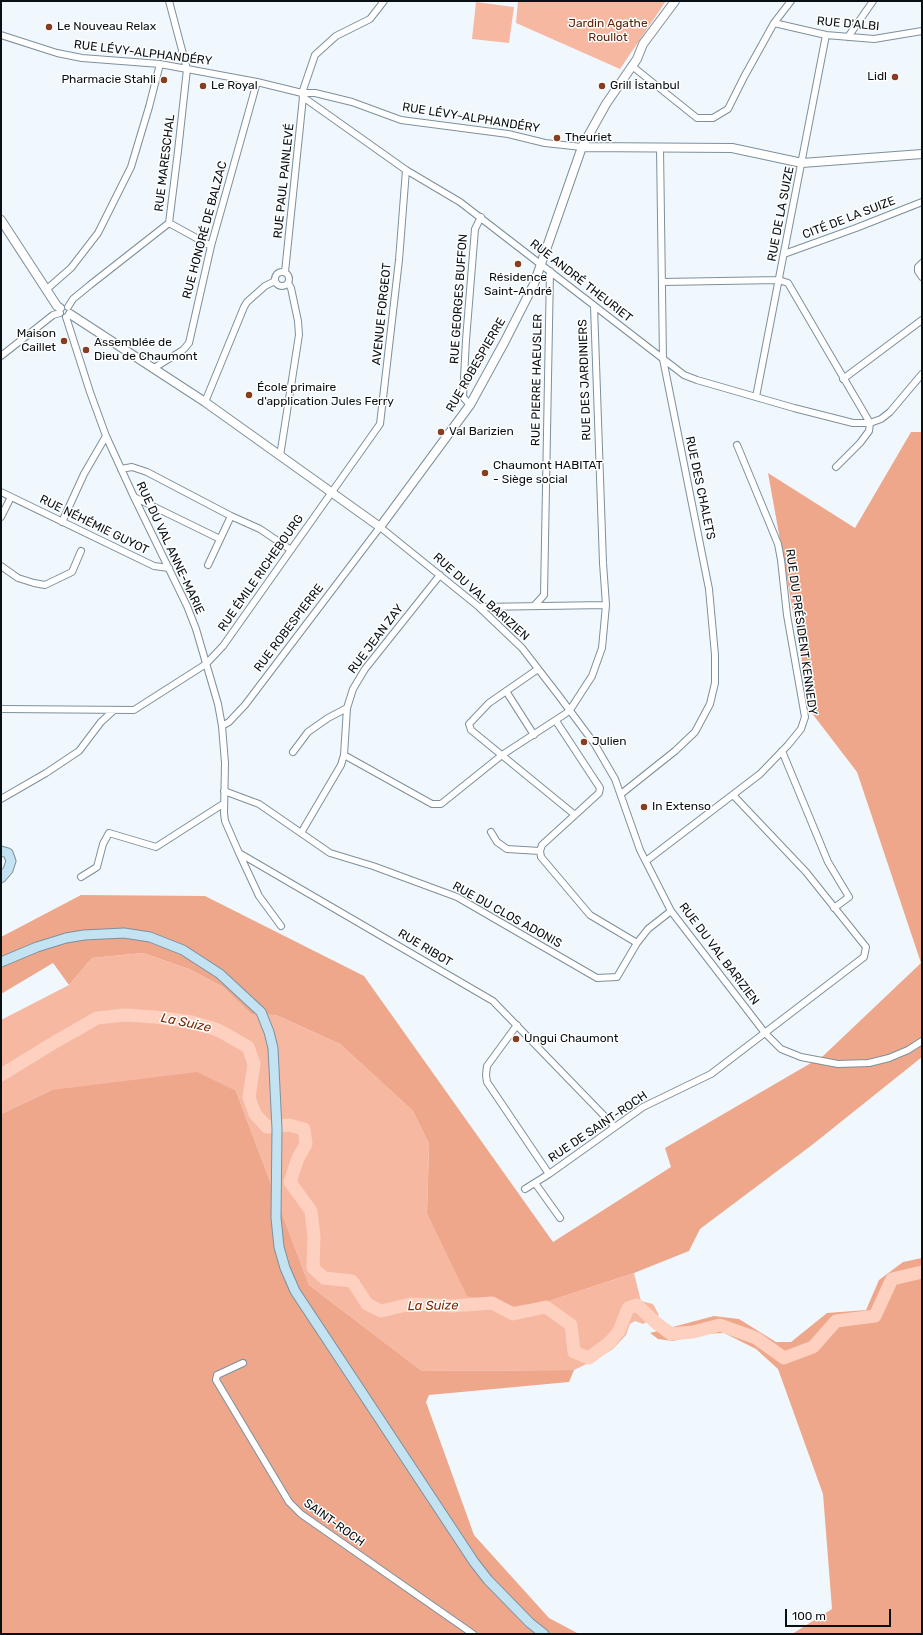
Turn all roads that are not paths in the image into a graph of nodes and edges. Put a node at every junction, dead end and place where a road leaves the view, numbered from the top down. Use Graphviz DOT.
graph roads {
  1 [pos="170,1"];
  2 [pos="384,1"];
  3 [pos="675,1"];
  4 [pos="791,1"];
  5 [pos="873,1"];
  6 [pos="774,23"];
  7 [pos="922,31"];
  8 [pos="1,35"];
  9 [pos="826,35"];
  10 [pos="848,37"];
  11 [pos="160,64"];
  12 [pos="632,66"];
  13 [pos="187,69"];
  14 [pos="257,82"];
  15 [pos="303,95"];
  16 [pos="582,147"];
  17 [pos="660,148"];
  18 [pos="922,154"];
  19 [pos="802,163"];
  20 [pos="406,170"];
  21 [pos="922,202"];
  22 [pos="481,217"];
  23 [pos="1,220"];
  24 [pos="169,223"];
  25 [pos="210,246"];
  26 [pos="784,254"];
  27 [pos="922,263"];
  28 [pos="542,265"];
  29 [pos="550,271"];
  30 [pos="285,272"];
  31 [pos="922,277"];
  32 [pos="779,280"];
  33 [pos="275,281"];
  34 [pos="662,282"];
  35 [pos="288,283"];
  36 [pos="46,289"];
  37 [pos="594,306"];
  38 [pos="65,312"];
  39 [pos="922,320"];
  40 [pos="3,352"];
  41 [pos="663,360"];
  42 [pos="154,368"];
  43 [pos="922,374"];
  44 [pos="843,379"];
  45 [pos="756,397"];
  46 [pos="204,402"];
  47 [pos="470,405"];
  48 [pos="870,423"];
  49 [pos="106,436"];
  50 [pos="737,445"];
  51 [pos="280,456"];
  52 [pos="836,467"];
  53 [pos="121,469"];
  54 [pos="1,492"];
  55 [pos="332,493"];
  56 [pos="11,497"];
  57 [pos="134,497"];
  58 [pos="231,516"];
  59 [pos="1,517"];
  60 [pos="62,522"];
  61 [pos="380,527"];
  62 [pos="220,539"];
  63 [pos="291,550"];
  64 [pos="81,551"];
  65 [pos="208,565"];
  66 [pos="1,566"];
  67 [pos="169,568"];
  68 [pos="440,575"];
  69 [pos="606,604"];
  70 [pos="534,606"];
  71 [pos="479,607"];
  72 [pos="206,664"];
  73 [pos="538,669"];
  74 [pos="506,691"];
  75 [pos="347,708"];
  76 [pos="1,709"];
  77 [pos="570,710"];
  78 [pos="113,711"];
  79 [pos="556,721"];
  80 [pos="222,726"];
  81 [pos="534,735"];
  82 [pos="782,751"];
  83 [pos="293,752"];
  84 [pos="344,755"];
  85 [pos="502,755"];
  86 [pos="224,791"];
  87 [pos="621,794"];
  88 [pos="733,795"];
  89 [pos="1,800"];
  90 [pos="223,804"];
  91 [pos="575,815"];
  92 [pos="490,832"];
  93 [pos="301,833"];
  94 [pos="1,851"];
  95 [pos="540,851"];
  96 [pos="239,853"];
  97 [pos="646,861"];
  98 [pos="81,877"];
  99 [pos="1,878"];
  100 [pos="834,908"];
  101 [pos="671,910"];
  102 [pos="281,926"];
  103 [pos="637,943"];
  104 [pos="1,962"];
  105 [pos="517,1025"];
  106 [pos="765,1033"];
  107 [pos="922,1041"];
  108 [pos="615,1127"];
  109 [pos="549,1174"];
  110 [pos="535,1183"];
  111 [pos="525,1189"];
  112 [pos="560,1218"];
  113 [pos="243,1363"];
  114 [pos="473,1634"];
  115 [pos="544,1634"];
  1 -- 13 [label="street, RUE MARESCHAL"];
  2 -- 15 [label="street, RUE PAUL PAINLEVÉ"];
  3 -- 12 [label="street, RUE ROBESPIERRE"];
  4 -- 6 [label="street"];
  5 -- 10 [label="street"];
  6 -- 9 [label="street, RUE D'ALBI"];
  6 -- 12 [label="street"];
  7 -- 10 [label="street, RUE D'ALBI"];
  8 -- 11 [label="street, RUE LÉVY-ALPHANDÉRY"];
  9 -- 10 [label="street, RUE D'ALBI"];
  9 -- 19 [label="street, RUE DE LA SUIZE"];
  11 -- 13 [label="street, RUE LÉVY-ALPHANDÉRY"];
  11 -- 36 [label="street"];
  12 -- 16 [label="street, RUE ROBESPIERRE"];
  13 -- 14 [label="street, RUE LÉVY-ALPHANDÉRY"];
  13 -- 24 [label="street, RUE MARESCHAL"];
  14 -- 15 [label="street, RUE LÉVY-ALPHANDÉRY"];
  14 -- 25 [label="street, RUE HONORÉ DE BALZAC"];
  15 -- 16 [label="street, RUE LÉVY-ALPHANDÉRY"];
  15 -- 20 [label="street, RUE ANDRÉ THEURIET"];
  15 -- 30 [label="street, RUE PAUL PAINLEVÉ"];
  16 -- 17 [label="street, RUE LÉVY-ALPHANDÉRY"];
  16 -- 28 [label="street, RUE ROBESPIERRE"];
  17 -- 19 [label="street, RUE LÉVY-ALPHANDÉRY"];
  17 -- 34 [label="street, RUE DES CHALETS"];
  18 -- 19 [label="street, RUE LÉVY-ALPHANDÉRY"];
  19 -- 26 [label="street, RUE DE LA SUIZE"];
  20 -- 22 [label="street, RUE ANDRÉ THEURIET"];
  20 -- 55 [label="street, AVENUE FORGEOT"];
  21 -- 26 [label="street, CITÉ DE LA SUIZE"];
  22 -- 28 [label="street, RUE ANDRÉ THEURIET"];
  22 -- 47 [label="street, RUE GEORGES BUFFON"];
  23 -- 36 [label="street, RUE DU VAL BARIZIEN"];
  24 -- 25 [label="street"];
  24 -- 38 [label="street, RUE MARESCHAL"];
  25 -- 42 [label="street, RUE HONORÉ DE BALZAC"];
  26 -- 32 [label="street, RUE DE LA SUIZE"];
  27 -- 31 [label="street"];
  28 -- 29 [label="street, RUE ANDRÉ THEURIET"];
  28 -- 47 [label="street, RUE ROBESPIERRE"];
  29 -- 37 [label="street, RUE ANDRÉ THEURIET"];
  29 -- 70 [label="street, RUE PIERRE HAEUSLER"];
  30 -- 33 [label="street"];
  30 -- 35 [label="street"];
  32 -- 34 [label="street"];
  32 -- 44 [label="street"];
  32 -- 45 [label="street, RUE DE LA SUIZE"];
  33 -- 35 [label="street"];
  33 -- 46 [label="street"];
  34 -- 41 [label="street, RUE DES CHALETS"];
  35 -- 51 [label="street"];
  36 -- 38 [label="street, RUE DU VAL BARIZIEN"];
  37 -- 41 [label="street, RUE ANDRÉ THEURIET"];
  37 -- 69 [label="street, RUE DES JARDINIERS"];
  38 -- 40 [label="street, RUE MARESCHAL"];
  38 -- 42 [label="street, RUE DU VAL BARIZIEN"];
  38 -- 49 [label="street, RUE DU VAL ANNE-MARIE"];
  39 -- 44 [label="street"];
  41 -- 45 [label="street, RUE ANDRÉ THEURIET"];
  41 -- 87 [label="street, RUE DES CHALETS"];
  42 -- 46 [label="street, RUE DU VAL BARIZIEN"];
  43 -- 48 [label="street, RUE ANDRÉ THEURIET"];
  44 -- 48 [label="street"];
  45 -- 48 [label="street, RUE ANDRÉ THEURIET"];
  46 -- 51 [label="street, RUE DU VAL BARIZIEN"];
  47 -- 61 [label="street, RUE ROBESPIERRE"];
  48 -- 52 [label="street"];
  49 -- 53 [label="street, RUE DU VAL ANNE-MARIE"];
  49 -- 60 [label="street"];
  50 -- 82 [label="street, RUE DU PRÉSIDENT KENNEDY"];
  51 -- 55 [label="street, RUE DU VAL BARIZIEN"];
  53 -- 57 [label="street, RUE DU VAL ANNE-MARIE"];
  53 -- 58 [label="street"];
  54 -- 56 [label="street, RUE NÉHÉMIE GUYOT"];
  55 -- 61 [label="street, RUE DU VAL BARIZIEN"];
  55 -- 63 [label="street, RUE ÉMILE RICHEBOURG"];
  56 -- 59 [label="street"];
  56 -- 60 [label="street, RUE NÉHÉMIE GUYOT"];
  57 -- 62 [label="street"];
  57 -- 67 [label="street, RUE DU VAL ANNE-MARIE"];
  58 -- 62 [label="street"];
  58 -- 63 [label="street"];
  60 -- 67 [label="street, RUE NÉHÉMIE GUYOT"];
  61 -- 68 [label="street, RUE DU VAL BARIZIEN"];
  61 -- 80 [label="street, RUE ROBESPIERRE"];
  62 -- 65 [label="street"];
  63 -- 72 [label="street, RUE ÉMILE RICHEBOURG"];
  64 -- 66 [label="street"];
  67 -- 72 [label="street, RUE DU VAL ANNE-MARIE"];
  68 -- 71 [label="street, RUE DU VAL BARIZIEN"];
  68 -- 75 [label="street, RUE JEAN ZAY"];
  69 -- 70 [label="street"];
  69 -- 77 [label="street, RUE DES JARDINIERS"];
  70 -- 71 [label="street"];
  71 -- 73 [label="street, RUE DU VAL BARIZIEN"];
  72 -- 78 [label="street, RUE ÉMILE RICHEBOURG"];
  72 -- 80 [label="street, RUE DU VAL ANNE-MARIE"];
  73 -- 74 [label="street"];
  73 -- 77 [label="street, RUE DU VAL BARIZIEN"];
  74 -- 81 [label="street"];
  74 -- 85 [label="street"];
  75 -- 83 [label="street"];
  75 -- 84 [label="street, RUE JEAN ZAY"];
  76 -- 78 [label="street, RUE ÉMILE RICHEBOURG"];
  77 -- 79 [label="street, RUE DES JARDINIERS"];
  77 -- 87 [label="street, RUE DU VAL BARIZIEN"];
  78 -- 89 [label="street"];
  79 -- 81 [label="street, RUE DES JARDINIERS"];
  79 -- 91 [label="street"];
  80 -- 86 [label="street, RUE DU VAL ANNE-MARIE"];
  81 -- 85 [label="street, RUE DES JARDINIERS"];
  82 -- 88 [label="street, RUE DU PRÉSIDENT KENNEDY"];
  82 -- 100 [label="street"];
  84 -- 85 [label="street, RUE DES JARDINIERS"];
  84 -- 93 [label="street, RUE JEAN ZAY"];
  85 -- 91 [label="street"];
  86 -- 90 [label="street, RUE DU VAL ANNE-MARIE"];
  86 -- 93 [label="street, RUE DU CLOS ADONIS"];
  87 -- 97 [label="street, RUE DU VAL BARIZIEN"];
  88 -- 97 [label="street, RUE DU PRÉSIDENT KENNEDY"];
  88 -- 100 [label="street"];
  90 -- 96 [label="street"];
  90 -- 98 [label="street"];
  91 -- 95 [label="street"];
  92 -- 95 [label="street"];
  93 -- 103 [label="street, RUE DU CLOS ADONIS"];
  94 -- 99 [label="main road"];
  95 -- 103 [label="street"];
  96 -- 102 [label="street"];
  96 -- 105 [label="street, RUE RIBOT"];
  97 -- 101 [label="street, RUE DU VAL BARIZIEN"];
  100 -- 106 [label="street"];
  101 -- 103 [label="street, RUE DU CLOS ADONIS"];
  101 -- 106 [label="street, RUE DU VAL BARIZIEN"];
  104 -- 115 [label="main road"];
  105 -- 108 [label="street, RUE RIBOT"];
  105 -- 109 [label="street"];
  106 -- 107 [label="street, RUE DU VAL BARIZIEN"];
  106 -- 108 [label="street, RUE DE SAINT-ROCH"];
  108 -- 109 [label="street, RUE DE SAINT-ROCH"];
  109 -- 110 [label="street, RUE DE SAINT-ROCH"];
  110 -- 111 [label="street, RUE DE SAINT-ROCH"];
  110 -- 112 [label="street"];
  113 -- 114 [label="street, SAINT-ROCH"];
}
